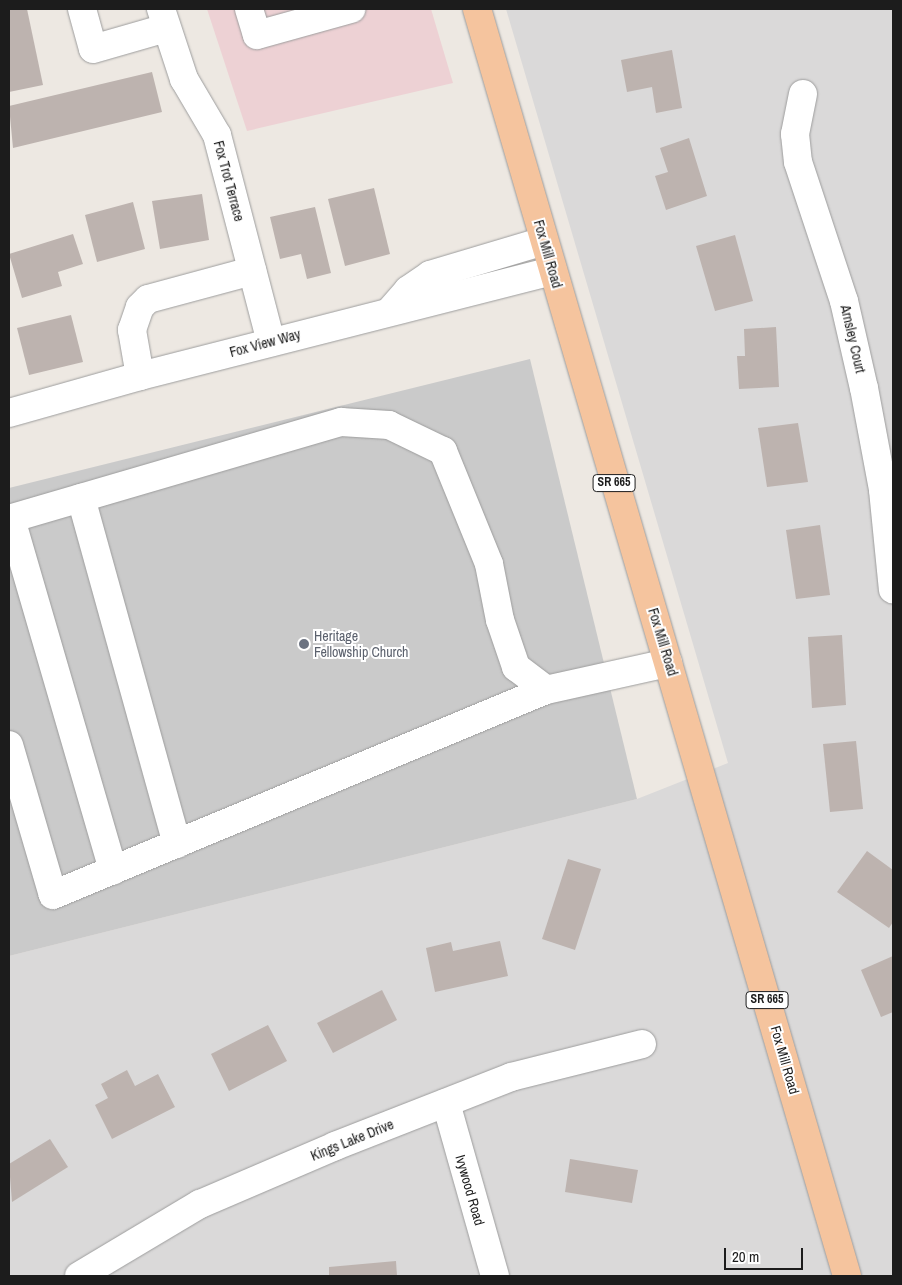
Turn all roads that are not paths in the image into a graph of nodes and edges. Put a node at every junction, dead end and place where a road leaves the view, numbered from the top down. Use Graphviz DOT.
graph roads {
  1 [pos="82,9"];
  2 [pos="249,9"];
  3 [pos="352,9"];
  4 [pos="477,9"];
  5 [pos="164,18"];
  6 [pos="803,94"];
  7 [pos="544,241"];
  8 [pos="553,270"];
  9 [pos="252,271"];
  10 [pos="390,311"];
  11 [pos="270,342"];
  12 [pos="140,376"];
  13 [pos="9,413"];
  14 [pos="82,498"];
  15 [pos="10,519"];
  16 [pos="890,524"];
  17 [pos="893,590"];
  18 [pos="668,663"];
  19 [pos="546,690"];
  20 [pos="9,745"];
  21 [pos="177,844"];
  22 [pos="113,871"];
  23 [pos="642,1044"];
  24 [pos="446,1103"];
  25 [pos="79,1276"];
  26 [pos="495,1276"];
  27 [pos="847,1276"];
  1 -- 5 [label="street, Fox Trot Terrace"];
  2 -- 3 [label="street"];
  4 -- 7 [label="main road, Fox Mill Road / SR 665"];
  5 -- 9 [label="street, Fox Trot Terrace"];
  6 -- 16 [label="street, Arnsley Court"];
  7 -- 8 [label="main road, Fox Mill Road / SR 665"];
  7 -- 10 [label="street"];
  8 -- 10 [label="street, Fox View Way"];
  8 -- 18 [label="main road, Fox Mill Road / SR 665"];
  9 -- 11 [label="street, Fox Trot Terrace"];
  9 -- 12 [label="street"];
  10 -- 11 [label="street, Fox View Way"];
  11 -- 12 [label="street, Fox View Way"];
  12 -- 13 [label="street, Fox View Way"];
  14 -- 15 [label="street"];
  14 -- 19 [label="street"];
  14 -- 21 [label="street"];
  15 -- 22 [label="street"];
  16 -- 17 [label="street, Arnsley Court"];
  18 -- 19 [label="street"];
  18 -- 27 [label="main road, Fox Mill Road / SR 665"];
  19 -- 21 [label="street"];
  20 -- 22 [label="street"];
  21 -- 22 [label="street"];
  23 -- 24 [label="street, Kings Lake Drive"];
  24 -- 25 [label="street, Kings Lake Drive"];
  24 -- 26 [label="street, Ivywood Road"];
}
